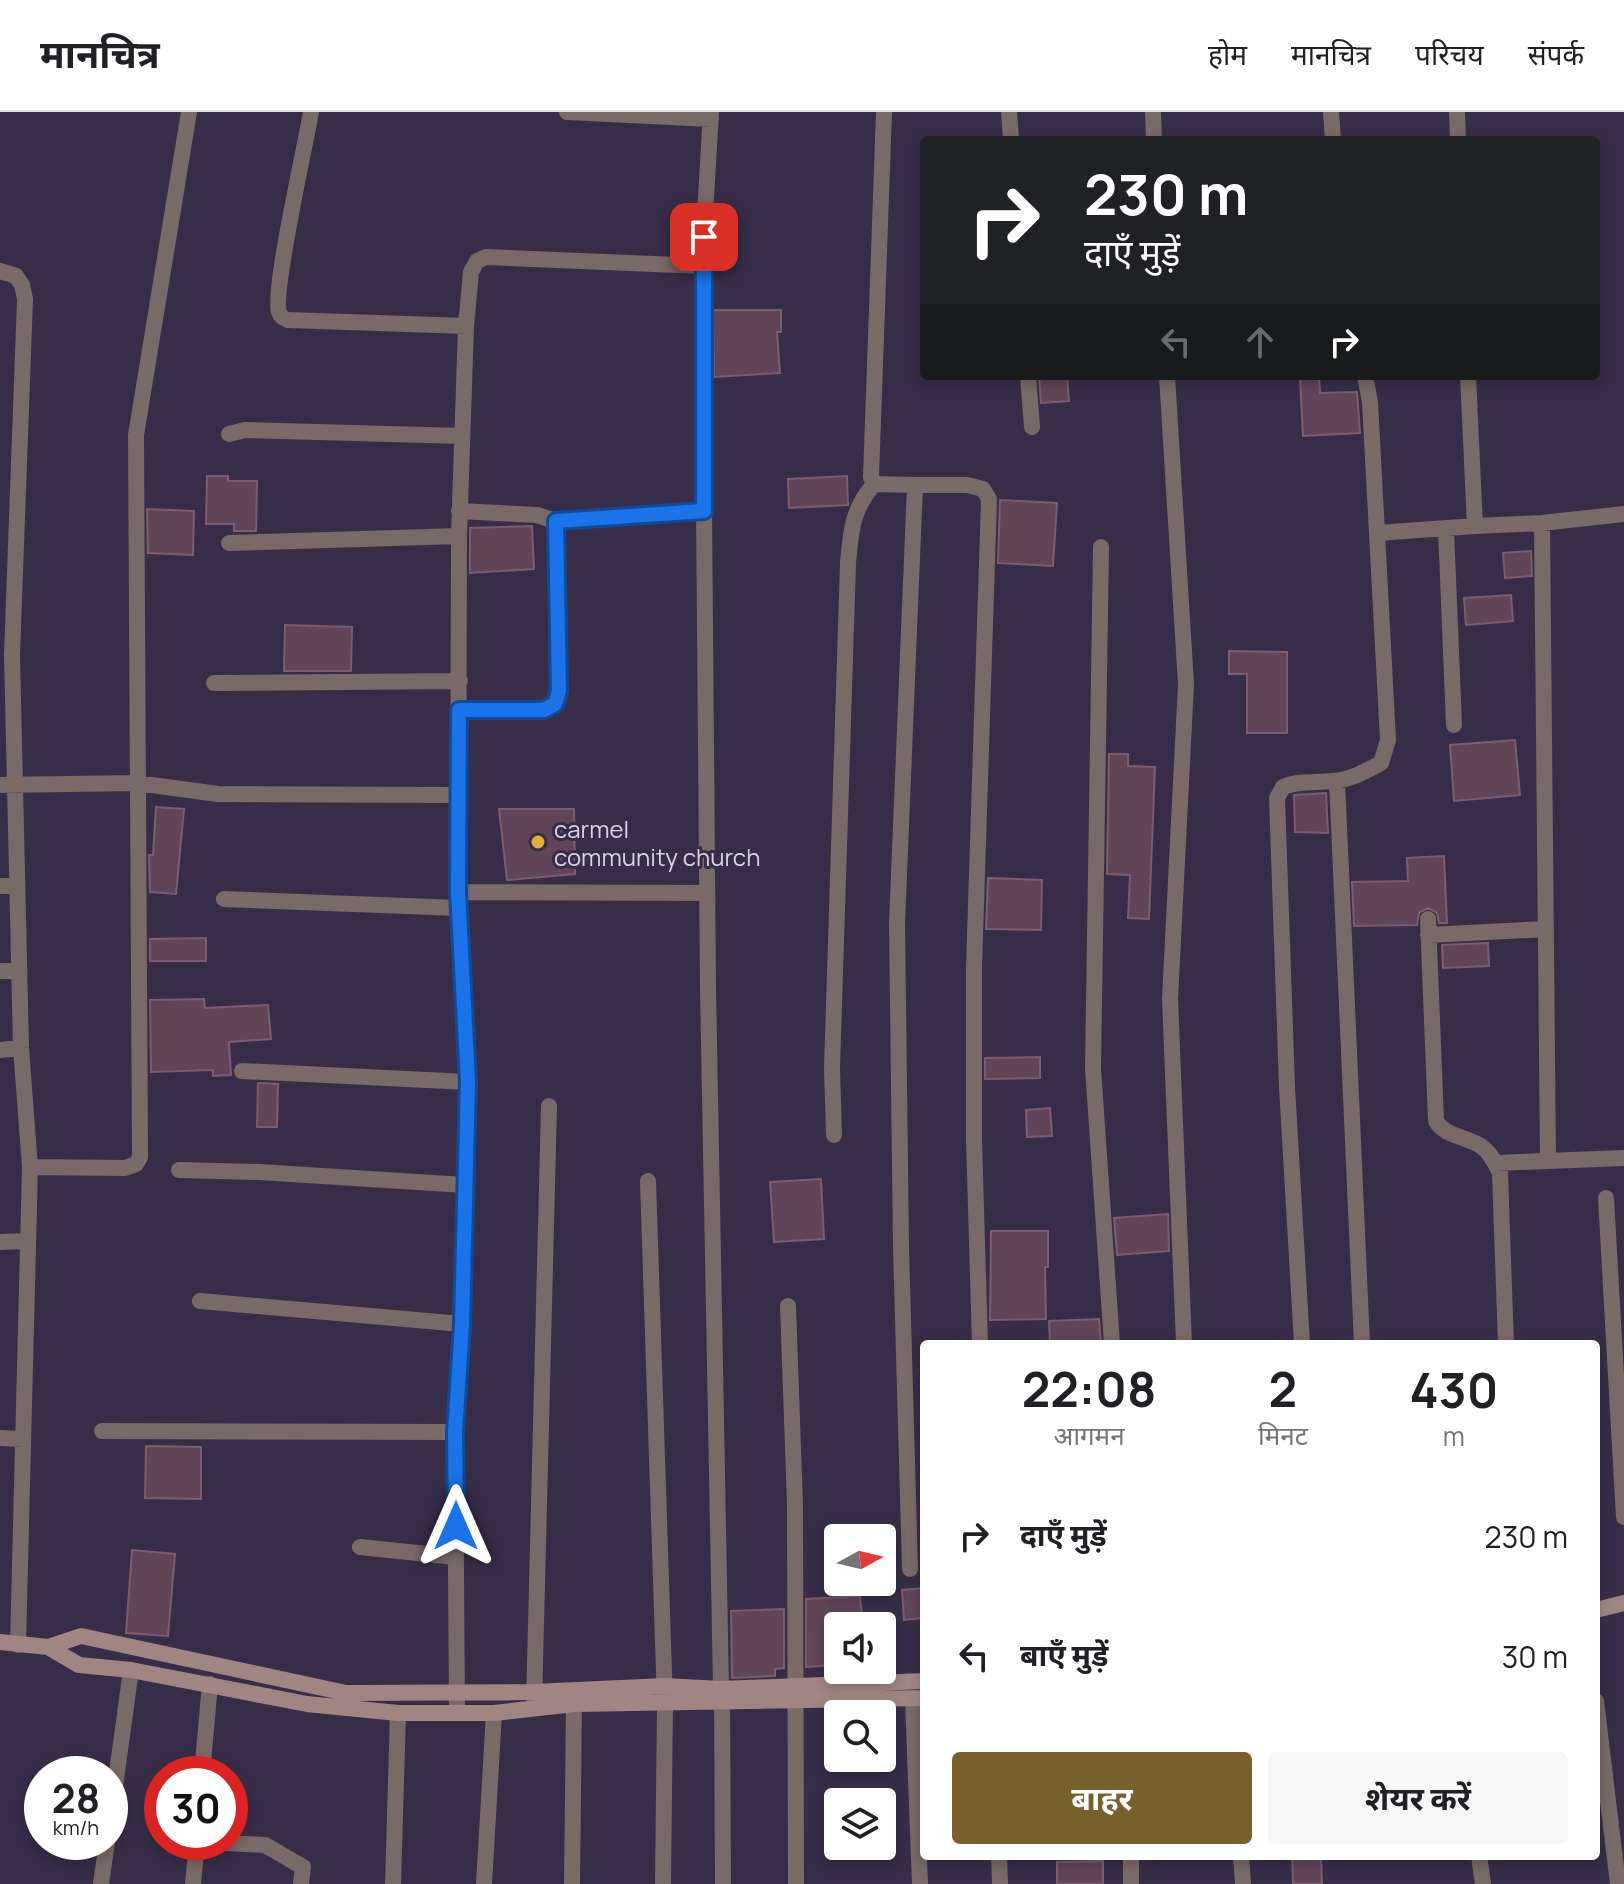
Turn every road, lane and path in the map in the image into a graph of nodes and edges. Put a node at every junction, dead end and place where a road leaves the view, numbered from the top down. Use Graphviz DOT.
graph roads {
  1 [pos="189,112"];
  2 [pos="311,112"];
  3 [pos="567,112"];
  4 [pos="884,112"];
  5 [pos="1009,112"];
  6 [pos="1153,112"];
  7 [pos="1331,112"];
  8 [pos="1457,112"];
  9 [pos="711,116"];
  10 [pos="1011,136"];
  11 [pos="1154,136"];
  12 [pos="1333,136"];
  13 [pos="1458,136"];
  14 [pos="702,266"];
  15 [pos="0,271"];
  16 [pos="466,326"];
  17 [pos="1028,380"];
  18 [pos="1167,380"];
  19 [pos="1366,380"];
  20 [pos="1468,380"];
  21 [pos="1032,427"];
  22 [pos="229,434"];
  23 [pos="462,436"];
  24 [pos="874,484"];
  25 [pos="915,485"];
  26 [pos="0,502"];
  27 [pos="18,504"];
  28 [pos="459,511"];
  29 [pos="704,511"];
  30 [pos="1624,514"];
  31 [pos="556,521"];
  32 [pos="1542,523"];
  33 [pos="1475,526"];
  34 [pos="1446,529"];
  35 [pos="1377,533"];
  36 [pos="459,536"];
  37 [pos="229,543"];
  38 [pos="1101,547"];
  39 [pos="460,681"];
  40 [pos="214,683"];
  41 [pos="459,710"];
  42 [pos="1454,725"];
  43 [pos="1337,781"];
  44 [pos="137,783"];
  45 [pos="7,786"];
  46 [pos="457,795"];
  47 [pos="9,886"];
  48 [pos="707,893"];
  49 [pos="224,899"];
  50 [pos="458,900"];
  51 [pos="1546,929"];
  52 [pos="0,971"];
  53 [pos="19,971"];
  54 [pos="21,1048"];
  55 [pos="0,1050"];
  56 [pos="242,1071"];
  57 [pos="468,1082"];
  58 [pos="549,1106"];
  59 [pos="834,1135"];
  60 [pos="1624,1158"];
  61 [pos="1548,1161"];
  62 [pos="1495,1163"];
  63 [pos="30,1167"];
  64 [pos="179,1170"];
  65 [pos="648,1181"];
  66 [pos="465,1185"];
  67 [pos="1606,1198"];
  68 [pos="28,1241"];
  69 [pos="0,1242"];
  70 [pos="200,1301"];
  71 [pos="788,1306"];
  72 [pos="462,1324"];
  73 [pos="980,1340"];
  74 [pos="1112,1340"];
  75 [pos="1184,1340"];
  76 [pos="1302,1340"];
  77 [pos="1362,1340"];
  78 [pos="1506,1340"];
  79 [pos="102,1431"];
  80 [pos="455,1432"];
  81 [pos="0,1438"];
  82 [pos="23,1439"];
  83 [pos="1624,1517"];
  84 [pos="360,1547"];
  85 [pos="456,1557"];
  86 [pos="910,1569"];
  87 [pos="1624,1603"];
  88 [pos="1600,1609"];
  89 [pos="0,1642"];
  90 [pos="18,1645"];
  91 [pos="48,1647"];
  92 [pos="131,1670"];
  93 [pos="920,1681"];
  94 [pos="210,1684"];
  95 [pos="534,1692"];
  96 [pos="457,1693"];
  97 [pos="665,1694"];
  98 [pos="796,1694"];
  99 [pos="721,1695"];
  100 [pos="918,1698"];
  101 [pos="574,1704"];
  102 [pos="534,1709"];
  103 [pos="457,1711"];
  104 [pos="398,1713"];
  105 [pos="494,1713"];
  106 [pos="1600,1734"];
  107 [pos="119,1756"];
  108 [pos="204,1756"];
  109 [pos="248,1844"];
  110 [pos="104,1860"];
  111 [pos="195,1860"];
  112 [pos="999,1860"];
  113 [pos="1131,1860"];
  114 [pos="1241,1860"];
  115 [pos="1480,1860"];
  116 [pos="101,1884"];
  117 [pos="193,1884"];
  118 [pos="301,1884"];
  119 [pos="393,1884"];
  120 [pos="484,1884"];
  121 [pos="572,1884"];
  122 [pos="663,1884"];
  123 [pos="723,1884"];
  124 [pos="796,1884"];
  125 [pos="920,1884"];
  126 [pos="1000,1884"];
  127 [pos="1131,1884"];
  128 [pos="1243,1884"];
  129 [pos="1483,1884"];
  130 [pos="1618,1884"];
  1 -- 44 [label="street"];
  2 -- 16 [label="street"];
  3 -- 9 [label="street"];
  4 -- 24 [label="street"];
  5 -- 10 [label="street"];
  6 -- 11 [label="street"];
  7 -- 12 [label="street"];
  8 -- 13 [label="street"];
  9 -- 14 [label="street"];
  14 -- 16 [label="street"];
  14 -- 29 [label="street"];
  15 -- 27 [label="street"];
  16 -- 23 [label="street"];
  17 -- 21 [label="street"];
  18 -- 75 [label="street"];
  19 -- 35 [label="street"];
  20 -- 33 [label="street"];
  22 -- 23 [label="street"];
  23 -- 28 [label="street"];
  24 -- 25 [label="street"];
  24 -- 59 [label="street"];
  25 -- 73 [label="street"];
  25 -- 86 [label="street"];
  26 -- 27 [label="street"];
  27 -- 45 [label="street"];
  28 -- 31 [label="street"];
  28 -- 36 [label="street"];
  29 -- 31 [label="street"];
  29 -- 48 [label="street"];
  30 -- 32 [label="street"];
  31 -- 41 [label="street"];
  32 -- 33 [label="street"];
  32 -- 51 [label="street"];
  33 -- 34 [label="street"];
  34 -- 35 [label="street"];
  34 -- 42 [label="street"];
  35 -- 43 [label="street"];
  36 -- 37 [label="street"];
  36 -- 39 [label="street"];
  38 -- 74 [label="street"];
  39 -- 40 [label="street"];
  39 -- 41 [label="street"];
  41 -- 46 [label="street"];
  43 -- 76 [label="street"];
  43 -- 77 [label="street"];
  44 -- 45 [label="street"];
  44 -- 46 [label="street"];
  44 -- 63 [label="street"];
  45 -- 47 [label="street"];
  46 -- 50 [label="street"];
  47 -- 53 [label="street"];
  48 -- 50 [label="street"];
  48 -- 99 [label="street"];
  49 -- 50 [label="street"];
  50 -- 57 [label="street"];
  51 -- 61 [label="street"];
  51 -- 62 [label="street"];
  52 -- 53 [label="street"];
  53 -- 54 [label="street"];
  54 -- 55 [label="street"];
  54 -- 63 [label="street"];
  56 -- 57 [label="street"];
  57 -- 66 [label="street"];
  58 -- 95 [label="street"];
  60 -- 61 [label="street"];
  61 -- 62 [label="street"];
  62 -- 78 [label="street"];
  63 -- 68 [label="street"];
  64 -- 66 [label="street"];
  65 -- 97 [label="street"];
  66 -- 72 [label="street"];
  67 -- 83 [label="street"];
  68 -- 69 [label="street"];
  68 -- 82 [label="street"];
  70 -- 72 [label="street"];
  71 -- 98 [label="street"];
  72 -- 80 [label="street"];
  79 -- 80 [label="street"];
  80 -- 85 [label="street"];
  81 -- 82 [label="street"];
  82 -- 90 [label="street"];
  84 -- 85 [label="street"];
  85 -- 96 [label="street"];
  87 -- 88 [label="street"];
  89 -- 90 [label="street"];
  90 -- 91 [label="street"];
  91 -- 92 [label="street"];
  91 -- 96 [label="street"];
  92 -- 94 [label="street"];
  92 -- 107 [label="street"];
  93 -- 98 [label="street"];
  94 -- 104 [label="street"];
  94 -- 108 [label="street"];
  95 -- 96 [label="street"];
  95 -- 97 [label="street"];
  95 -- 102 [label="street"];
  96 -- 103 [label="street"];
  97 -- 99 [label="street"];
  97 -- 101 [label="street"];
  97 -- 122 [label="street"];
  98 -- 99 [label="street"];
  98 -- 100 [label="street"];
  98 -- 124 [label="street"];
  99 -- 123 [label="street"];
  100 -- 125 [label="street"];
  101 -- 102 [label="street"];
  101 -- 121 [label="street"];
  102 -- 105 [label="street"];
  103 -- 104 [label="street"];
  103 -- 105 [label="street"];
  104 -- 119 [label="street"];
  105 -- 120 [label="street"];
  106 -- 130 [label="street"];
  109 -- 118 [label="street"];
  110 -- 116 [label="street"];
  111 -- 117 [label="street"];
  112 -- 126 [label="street"];
  113 -- 127 [label="street"];
  114 -- 128 [label="street"];
  115 -- 129 [label="street"];
}
